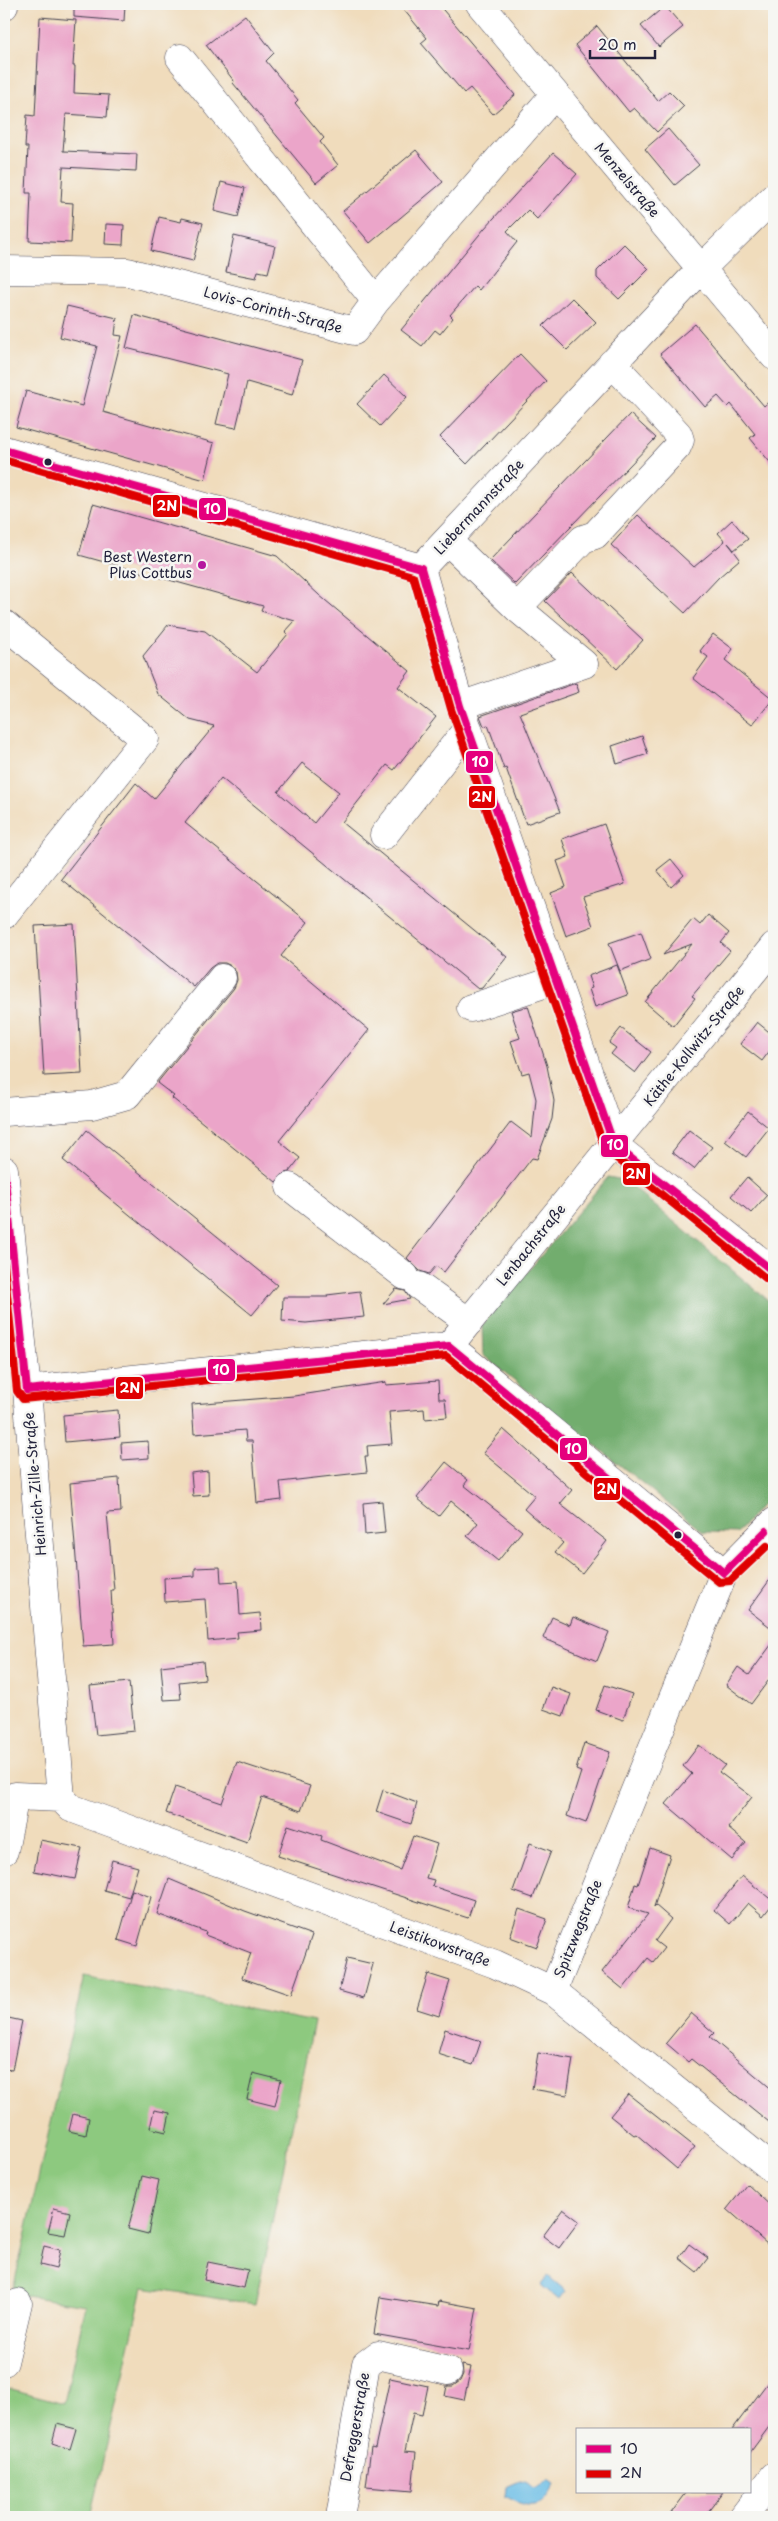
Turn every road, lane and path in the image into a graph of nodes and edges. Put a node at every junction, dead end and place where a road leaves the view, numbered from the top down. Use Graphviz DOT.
graph roads {
  1 [pos="480,4"];
  2 [pos="180,58"];
  3 [pos="555,94"];
  4 [pos="774,197"];
  5 [pos="701,269"];
  6 [pos="4,270"];
  7 [pos="376,301"];
  8 [pos="774,356"];
  9 [pos="612,363"];
  10 [pos="4,450"];
  11 [pos="448,541"];
  12 [pos="421,568"];
  13 [pos="517,608"];
  14 [pos="4,624"];
  15 [pos="464,717"];
  16 [pos="384,834"];
  17 [pos="4,915"];
  18 [pos="774,946"];
  19 [pos="222,978"];
  20 [pos="556,980"];
  21 [pos="471,1008"];
  22 [pos="4,1112"];
  23 [pos="614,1144"];
  24 [pos="4,1170"];
  25 [pos="290,1187"];
  26 [pos="774,1272"];
  27 [pos="468,1322"];
  28 [pos="449,1346"];
  29 [pos="27,1390"];
  30 [pos="772,1530"];
  31 [pos="724,1573"];
  32 [pos="61,1798"];
  33 [pos="4,1851"];
  34 [pos="553,1990"];
  35 [pos="774,2170"];
  36 [pos="18,2303"];
  37 [pos="4,2362"];
  38 [pos="448,2371"];
  39 [pos="774,2476"];
  40 [pos="340,2517"];
  41 [pos="743,2517"];
  1 -- 3 [label="street, Menzelstraße"];
  2 -- 7 [label="street"];
  3 -- 5 [label="street, Menzelstraße"];
  3 -- 7 [label="street, Lovis-Corinth-Straße"];
  4 -- 5 [label="street, Liebermannstraße"];
  5 -- 8 [label="street, Menzelstraße"];
  5 -- 9 [label="street, Liebermannstraße"];
  6 -- 7 [label="street, Lovis-Corinth-Straße"];
  9 -- 11 [label="street, Liebermannstraße"];
  9 -- 13 [label="street"];
  10 -- 12 [label="street"];
  11 -- 12 [label="street, Liebermannstraße"];
  11 -- 13 [label="street"];
  12 -- 15 [label="street"];
  13 -- 15 [label="street"];
  14 -- 17 [label="street"];
  15 -- 16 [label="street"];
  15 -- 20 [label="street"];
  18 -- 23 [label="street, Käthe-Kollwitz-Straße"];
  19 -- 22 [label="street"];
  20 -- 21 [label="street"];
  20 -- 23 [label="street"];
  23 -- 26 [label="street"];
  23 -- 27 [label="street, Lenbachstraße"];
  24 -- 29 [label="street, Heinrich-Zille-Straße"];
  25 -- 27 [label="street"];
  27 -- 28 [label="street, Lenbachstraße"];
  28 -- 29 [label="street"];
  28 -- 31 [label="street"];
  29 -- 32 [label="street, Heinrich-Zille-Straße"];
  30 -- 31 [label="street, Spitzwegstraße"];
  31 -- 34 [label="street, Spitzwegstraße"];
  32 -- 33 [label="street"];
  32 -- 34 [label="street, Leistikowstraße"];
  34 -- 35 [label="street, Leistikowstraße"];
  36 -- 37 [label="street"];
  38 -- 40 [label="street, Defreggerstraße"];
  39 -- 41 [label="street"];
}
